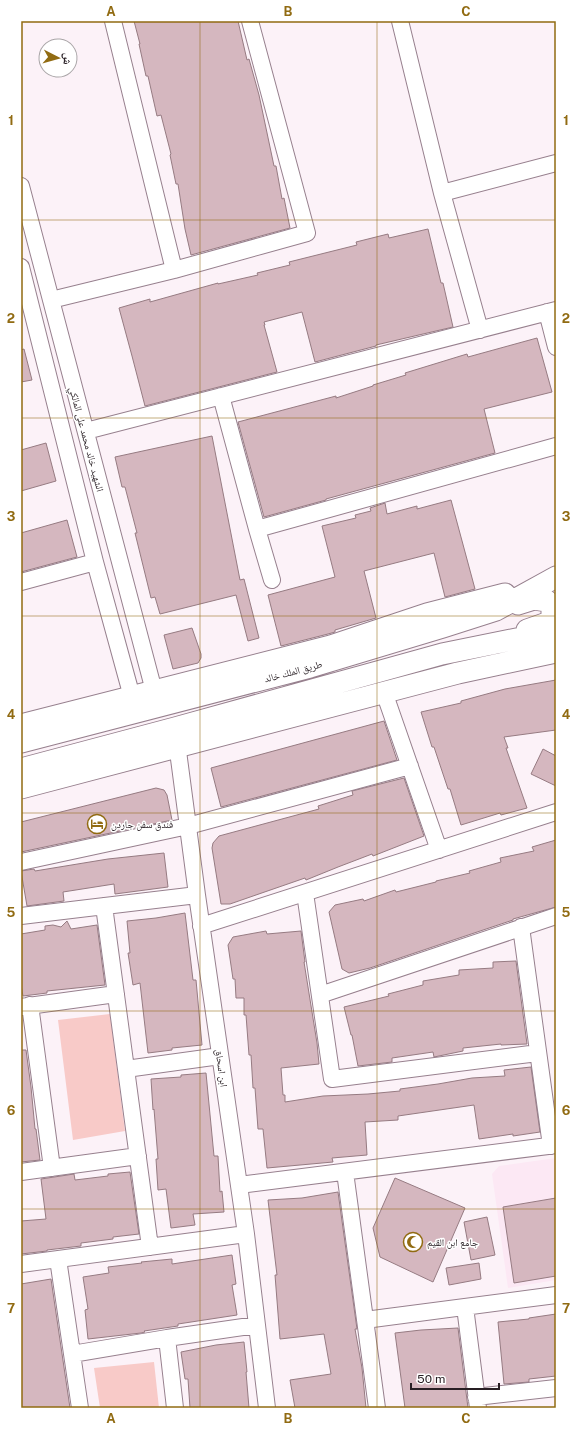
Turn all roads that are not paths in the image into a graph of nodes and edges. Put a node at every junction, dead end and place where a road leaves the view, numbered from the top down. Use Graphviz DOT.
graph roads {
  1 [pos="113,21"];
  2 [pos="250,21"];
  3 [pos="400,21"];
  4 [pos="556,163"];
  5 [pos="21,186"];
  6 [pos="442,193"];
  7 [pos="21,267"];
  8 [pos="174,270"];
  9 [pos="50,300"];
  10 [pos="552,311"];
  11 [pos="480,330"];
  12 [pos="556,347"];
  13 [pos="221,396"];
  14 [pos="86,431"];
  15 [pos="556,446"];
  16 [pos="258,529"];
  17 [pos="95,562"];
  18 [pos="272,580"];
  19 [pos="553,580"];
  20 [pos="21,582"];
  21 [pos="496,610"];
  22 [pos="556,631"];
  23 [pos="497,642"];
  24 [pos="556,652"];
  25 [pos="154,691"];
  26 [pos="384,692"];
  27 [pos="132,697"];
  28 [pos="21,725"];
  29 [pos="176,738"];
  30 [pos="21,742"];
  31 [pos="410,766"];
  32 [pos="21,769"];
  33 [pos="21,788"];
  34 [pos="556,812"];
  35 [pos="188,826"];
  36 [pos="439,850"];
  37 [pos="21,862"];
  38 [pos="305,893"];
  39 [pos="197,895"];
  40 [pos="104,906"];
  41 [pos="21,916"];
  42 [pos="556,916"];
  43 [pos="201,926"];
  44 [pos="521,927"];
  45 [pos="116,994"];
  46 [pos="320,995"];
  47 [pos="26,1006"];
  48 [pos="538,1053"];
  49 [pos="220,1056"];
  50 [pos="126,1069"];
  51 [pos="553,1146"];
  52 [pos="138,1156"];
  53 [pos="52,1168"];
  54 [pos="21,1172"];
  55 [pos="345,1172"];
  56 [pos="239,1185"];
  57 [pos="246,1234"];
  58 [pos="150,1247"];
  59 [pos="58,1259"];
  60 [pos="21,1264"];
  61 [pos="556,1295"];
  62 [pos="465,1307"];
  63 [pos="365,1320"];
  64 [pos="257,1325"];
  65 [pos="167,1338"];
  66 [pos="72,1354"];
  67 [pos="556,1388"];
  68 [pos="477,1402"];
  69 [pos="80,1408"];
  70 [pos="175,1408"];
  71 [pos="267,1408"];
  72 [pos="377,1408"];
  1 -- 8 [label="street"];
  2 -- 8 [label="street"];
  3 -- 6 [label="street"];
  4 -- 6 [label="street"];
  5 -- 9 [label="street, الشهيد خالد محمد على المالكي"];
  6 -- 11 [label="street"];
  7 -- 17 [label="street"];
  8 -- 9 [label="street"];
  9 -- 14 [label="street, الشهيد خالد محمد على المالكي"];
  10 -- 11 [label="street"];
  10 -- 12 [label="street"];
  11 -- 13 [label="street"];
  13 -- 14 [label="street"];
  13 -- 16 [label="street"];
  14 -- 25 [label="street, الشهيد خالد محمد على المالكي"];
  15 -- 16 [label="street"];
  16 -- 18 [label="street"];
  17 -- 20 [label="street"];
  17 -- 27 [label="street"];
  19 -- 21 [label="main road, طريق الملك خالد"];
  19 -- 25 [label="main road"];
  21 -- 23 [label="main road"];
  21 -- 30 [label="main road, طريق الملك خالد"];
  22 -- 23 [label="main road"];
  23 -- 29 [label="main road"];
  24 -- 26 [label="main road"];
  25 -- 27 [label="main road"];
  26 -- 29 [label="main road"];
  26 -- 31 [label="street"];
  27 -- 28 [label="main road"];
  29 -- 32 [label="main road"];
  29 -- 33 [label="main road"];
  29 -- 35 [label="street, ابن اسحاق"];
  31 -- 35 [label="street"];
  31 -- 36 [label="street"];
  34 -- 36 [label="street"];
  35 -- 37 [label="street"];
  35 -- 39 [label="street, ابن اسحاق"];
  36 -- 38 [label="street"];
  38 -- 43 [label="street"];
  38 -- 46 [label="street"];
  39 -- 40 [label="street"];
  39 -- 43 [label="street, ابن اسحاق"];
  40 -- 41 [label="street"];
  40 -- 45 [label="street"];
  42 -- 44 [label="street"];
  43 -- 49 [label="street, ابن اسحاق"];
  44 -- 46 [label="street"];
  44 -- 48 [label="street"];
  45 -- 47 [label="street"];
  45 -- 50 [label="street"];
  46 -- 48 [label="street"];
  47 -- 53 [label="street"];
  48 -- 51 [label="street"];
  49 -- 50 [label="street"];
  49 -- 56 [label="street, ابن اسحاق"];
  50 -- 52 [label="street"];
  51 -- 55 [label="street"];
  52 -- 53 [label="street"];
  52 -- 58 [label="street"];
  53 -- 54 [label="street"];
  55 -- 56 [label="street"];
  55 -- 63 [label="street"];
  56 -- 57 [label="street, ابن اسحاق"];
  57 -- 58 [label="street"];
  57 -- 64 [label="street, ابن اسحاق"];
  58 -- 59 [label="street"];
  59 -- 60 [label="street"];
  59 -- 66 [label="street"];
  61 -- 62 [label="street"];
  62 -- 63 [label="street"];
  62 -- 68 [label="street"];
  63 -- 72 [label="street"];
  64 -- 65 [label="street"];
  64 -- 71 [label="street, ابن اسحاق"];
  65 -- 66 [label="street"];
  65 -- 70 [label="street"];
  66 -- 69 [label="street"];
  67 -- 68 [label="street"];
}
